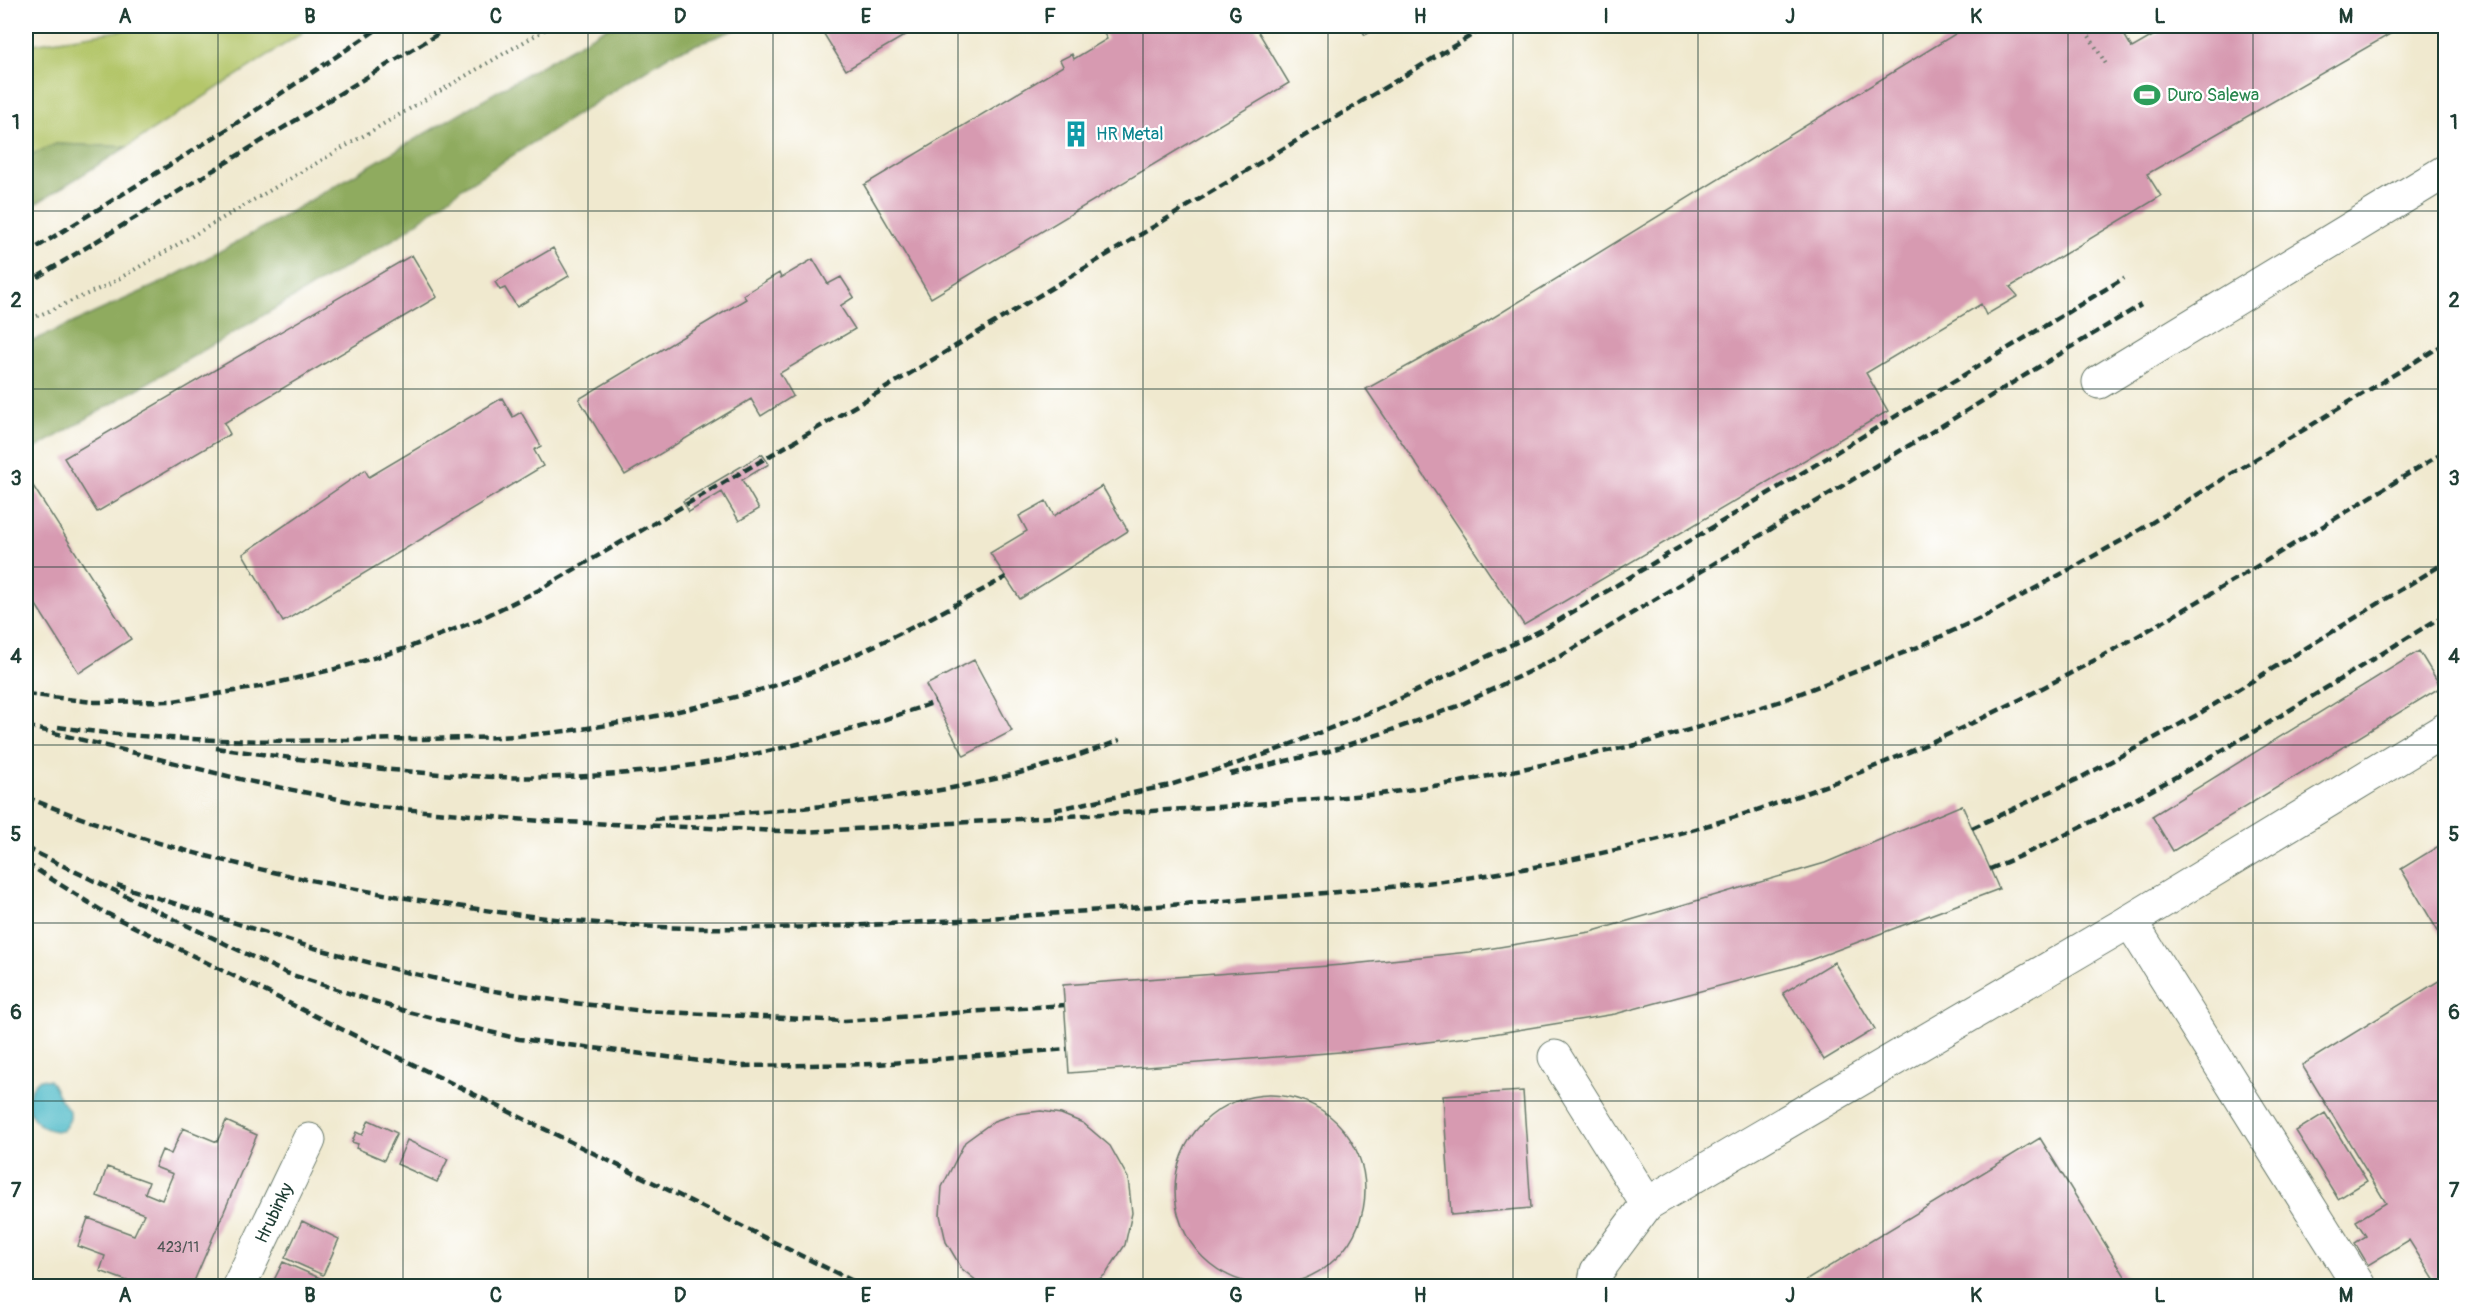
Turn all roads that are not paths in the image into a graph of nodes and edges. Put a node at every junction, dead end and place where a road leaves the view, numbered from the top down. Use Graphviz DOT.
graph roads {
  1 [pos="2445,171"];
  2 [pos="2099,382"];
  3 [pos="2445,729"];
  4 [pos="2130,921"];
  5 [pos="1555,1057"];
  6 [pos="309,1140"];
  7 [pos="1647,1204"];
  8 [pos="239,1287"];
  9 [pos="1594,1287"];
  10 [pos="2359,1287"];
  1 -- 2 [label="street"];
  3 -- 4 [label="street"];
  4 -- 7 [label="street"];
  4 -- 10 [label="street"];
  5 -- 7 [label="street"];
  6 -- 8 [label="street, Hrubinky"];
  7 -- 9 [label="street"];
}
